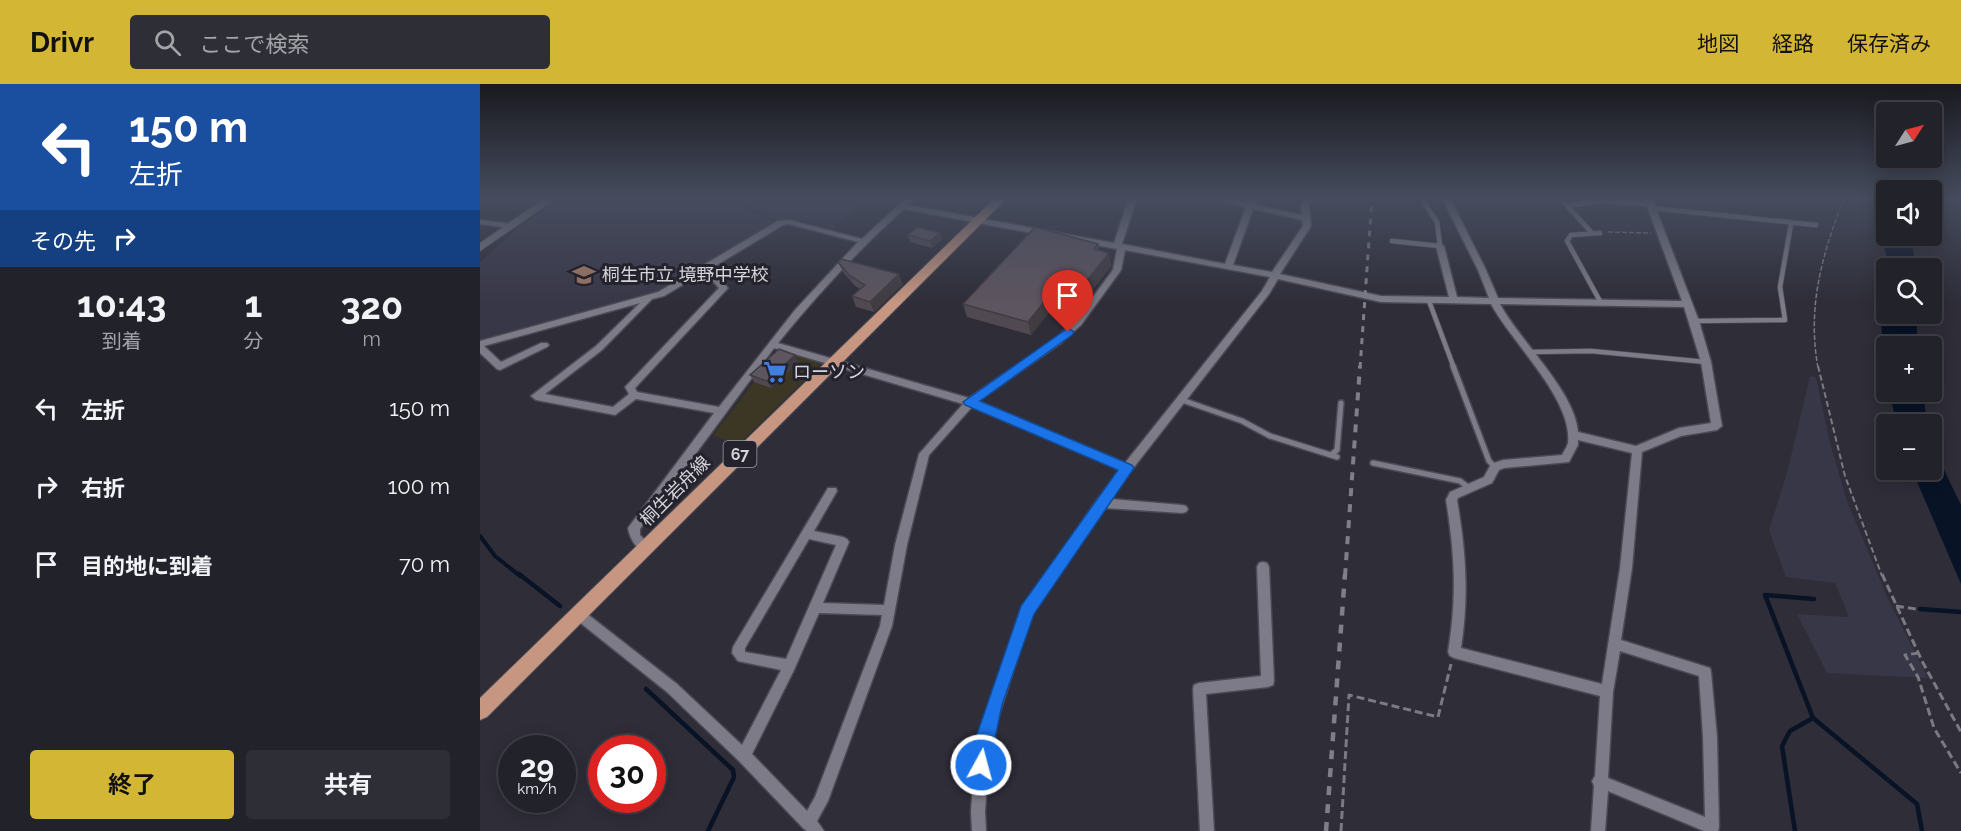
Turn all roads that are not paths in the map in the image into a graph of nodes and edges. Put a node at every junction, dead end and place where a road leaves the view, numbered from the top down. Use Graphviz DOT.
graph roads {
  1 [pos="501,233"];
  2 [pos="765,233"];
  3 [pos="831,233"];
  4 [pos="871,233"];
  5 [pos="967,233"];
  6 [pos="1049,233"];
  7 [pos="1123,233"];
  8 [pos="1242,233"];
  9 [pos="1303,233"];
  10 [pos="1438,233"];
  11 [pos="1465,233"];
  12 [pos="1592,233"];
  13 [pos="1600,233"];
  14 [pos="1661,233"];
  15 [pos="1789,233"];
  16 [pos="862,241"];
  17 [pos="1392,241"];
  18 [pos="1119,246"];
  19 [pos="1440,246"];
  20 [pos="480,248"];
  21 [pos="1228,267"];
  22 [pos="705,269"];
  23 [pos="1275,275"];
  24 [pos="650,298"];
  25 [pos="1429,301"];
  26 [pos="1454,301"];
  27 [pos="1494,302"];
  28 [pos="1601,303"];
  29 [pos="1687,304"];
  30 [pos="1694,321"];
  31 [pos="480,344"];
  32 [pos="544,345"];
  33 [pos="774,345"];
  34 [pos="480,348"];
  35 [pos="1531,352"];
  36 [pos="834,362"];
  37 [pos="1706,362"];
  38 [pos="634,395"];
  39 [pos="1182,400"];
  40 [pos="970,402"];
  41 [pos="1341,403"];
  42 [pos="723,411"];
  43 [pos="1572,435"];
  44 [pos="1637,450"];
  45 [pos="1334,456"];
  46 [pos="1373,463"];
  47 [pos="1495,467"];
  48 [pos="1127,468"];
  49 [pos="1470,489"];
  50 [pos="831,491"];
  51 [pos="1101,502"];
  52 [pos="1182,509"];
  53 [pos="806,534"];
  54 [pos="646,546"];
  55 [pos="1263,567"];
  56 [pos="814,608"];
  57 [pos="889,610"];
  58 [pos="577,613"];
  59 [pos="1614,644"];
  60 [pos="790,666"];
  61 [pos="1607,692"];
  62 [pos="480,711"];
  63 [pos="744,756"];
  64 [pos="1599,781"];
  65 [pos="812,827"];
  66 [pos="1714,829"];
  67 [pos="979,831"];
  68 [pos="1207,831"];
  69 [pos="1598,831"];
  1 -- 20 [label="street"];
  2 -- 22 [label="street"];
  3 -- 16 [label="street"];
  4 -- 16 [label="street"];
  5 -- 36 [label="main road, 桐生岩舟線 / 67"];
  6 -- 18 [label="street"];
  7 -- 18 [label="street"];
  8 -- 21 [label="street"];
  9 -- 23 [label="street"];
  10 -- 19 [label="lane"];
  11 -- 27 [label="street"];
  12 -- 13 [label="lane"];
  12 -- 28 [label="lane"];
  14 -- 29 [label="street"];
  15 -- 30 [label="lane"];
  16 -- 33 [label="street"];
  17 -- 19 [label="lane"];
  18 -- 21 [label="street"];
  18 -- 40 [label="street"];
  19 -- 26 [label="street"];
  21 -- 23 [label="street"];
  22 -- 24 [label="street"];
  22 -- 38 [label="street"];
  23 -- 25 [label="street"];
  23 -- 39 [label="street"];
  24 -- 31 [label="street"];
  24 -- 38 [label="street"];
  25 -- 26 [label="street"];
  25 -- 47 [label="lane"];
  26 -- 27 [label="street"];
  27 -- 28 [label="street"];
  27 -- 35 [label="street"];
  28 -- 29 [label="street"];
  29 -- 30 [label="street"];
  30 -- 37 [label="street"];
  32 -- 34 [label="street"];
  33 -- 36 [label="street"];
  33 -- 42 [label="street"];
  35 -- 37 [label="lane"];
  35 -- 43 [label="street"];
  36 -- 40 [label="street"];
  36 -- 54 [label="main road, 桐生岩舟線 / 67"];
  37 -- 44 [label="street"];
  38 -- 42 [label="street"];
  39 -- 45 [label="lane"];
  39 -- 48 [label="street"];
  40 -- 48 [label="street"];
  40 -- 57 [label="street"];
  41 -- 45 [label="lane"];
  42 -- 54 [label="street"];
  43 -- 44 [label="street"];
  43 -- 47 [label="street"];
  44 -- 59 [label="street"];
  46 -- 49 [label="lane"];
  47 -- 49 [label="street"];
  48 -- 51 [label="street"];
  49 -- 61 [label="street"];
  50 -- 53 [label="street"];
  51 -- 52 [label="street"];
  51 -- 67 [label="street"];
  53 -- 56 [label="street"];
  53 -- 60 [label="street"];
  54 -- 58 [label="main road, 桐生岩舟線 / 67"];
  55 -- 68 [label="street"];
  56 -- 57 [label="street"];
  56 -- 60 [label="street"];
  57 -- 65 [label="street"];
  58 -- 62 [label="main road, 桐生岩舟線 / 67"];
  58 -- 63 [label="street"];
  59 -- 61 [label="street"];
  59 -- 66 [label="street"];
  60 -- 63 [label="street"];
  61 -- 64 [label="street"];
  63 -- 65 [label="street"];
  64 -- 66 [label="street"];
  64 -- 69 [label="street"];
}
